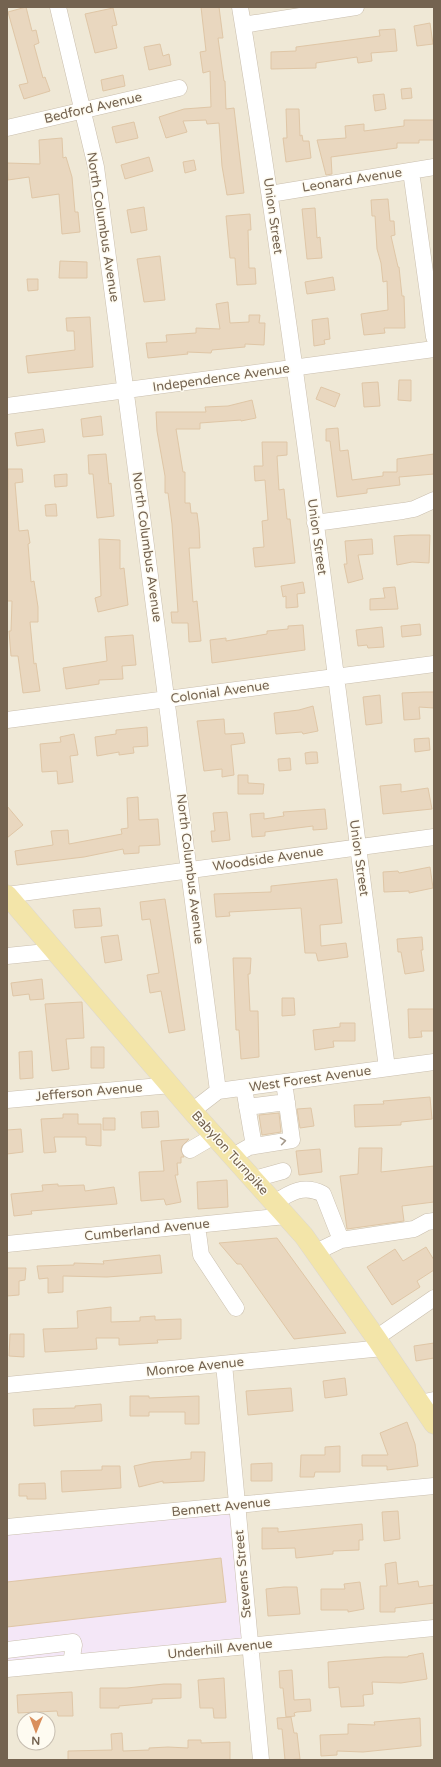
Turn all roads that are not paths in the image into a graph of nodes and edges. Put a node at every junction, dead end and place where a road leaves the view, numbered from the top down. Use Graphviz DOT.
graph roads {
  1 [pos="58,7"];
  2 [pos="240,7"];
  3 [pos="356,7"];
  4 [pos="243,25"];
  5 [pos="179,88"];
  6 [pos="82,111"];
  7 [pos="7,128"];
  8 [pos="434,167"];
  9 [pos="411,170"];
  10 [pos="270,194"];
  11 [pos="434,337"];
  12 [pos="434,349"];
  13 [pos="294,368"];
  14 [pos="126,390"];
  15 [pos="7,406"];
  16 [pos="434,500"];
  17 [pos="315,523"];
  18 [pos="434,664"];
  19 [pos="336,677"];
  20 [pos="167,699"];
  21 [pos="7,720"];
  22 [pos="434,837"];
  23 [pos="358,847"];
  24 [pos="190,870"];
  25 [pos="7,895"];
  26 [pos="56,951"];
  27 [pos="7,956"];
  28 [pos="434,1062"];
  29 [pos="387,1068"];
  30 [pos="284,1082"];
  31 [pos="171,1085"];
  32 [pos="244,1088"];
  33 [pos="218,1091"];
  34 [pos="7,1100"];
  35 [pos="287,1102"];
  36 [pos="247,1107"];
  37 [pos="192,1111"];
  38 [pos="214,1136"];
  39 [pos="252,1139"];
  40 [pos="190,1150"];
  41 [pos="233,1156"];
  42 [pos="283,1171"];
  43 [pos="254,1179"];
  44 [pos="280,1209"];
  45 [pos="434,1221"];
  46 [pos="197,1225"];
  47 [pos="341,1240"];
  48 [pos="7,1244"];
  49 [pos="316,1252"];
  50 [pos="434,1298"];
  51 [pos="236,1308"];
  52 [pos="380,1343"];
  53 [pos="224,1364"];
  54 [pos="7,1385"];
  55 [pos="427,1401"];
  56 [pos="434,1424"];
  57 [pos="434,1486"];
  58 [pos="237,1505"];
  59 [pos="7,1527"];
  60 [pos="434,1628"];
  61 [pos="250,1646"];
  62 [pos="7,1650"];
  63 [pos="71,1663"];
  64 [pos="7,1670"];
  65 [pos="261,1760"];
  1 -- 6 [label="street, North Columbus Avenue"];
  2 -- 4 [label="street, Union Street"];
  3 -- 4 [label="street"];
  4 -- 10 [label="street, Union Street"];
  5 -- 6 [label="street, Bedford Avenue"];
  6 -- 7 [label="street, Bedford Avenue"];
  6 -- 14 [label="street, North Columbus Avenue"];
  8 -- 9 [label="street, Leonard Avenue"];
  9 -- 10 [label="street, Leonard Avenue"];
  9 -- 11 [label="street"];
  10 -- 13 [label="street, Union Street"];
  12 -- 13 [label="street, Independence Avenue"];
  13 -- 14 [label="street, Independence Avenue"];
  13 -- 17 [label="street, Union Street"];
  14 -- 15 [label="street, Independence Avenue"];
  14 -- 20 [label="street, North Columbus Avenue"];
  16 -- 17 [label="street"];
  17 -- 19 [label="street, Union Street"];
  18 -- 19 [label="street, Colonial Avenue"];
  19 -- 20 [label="street, Colonial Avenue"];
  19 -- 23 [label="street, Union Street"];
  20 -- 21 [label="street, Colonial Avenue"];
  20 -- 24 [label="street, North Columbus Avenue"];
  22 -- 23 [label="street, Woodside Avenue"];
  23 -- 24 [label="street, Woodside Avenue"];
  23 -- 29 [label="street, Union Street"];
  24 -- 25 [label="street, Woodside Avenue"];
  24 -- 33 [label="street, North Columbus Avenue"];
  25 -- 26 [label="main road, Babylon Turnpike"];
  26 -- 27 [label="street"];
  26 -- 31 [label="main road, Babylon Turnpike"];
  28 -- 29 [label="street, West Forest Avenue"];
  29 -- 30 [label="street, West Forest Avenue"];
  30 -- 32 [label="street, West Forest Avenue"];
  30 -- 35 [label="street"];
  31 -- 34 [label="street, Jefferson Avenue"];
  31 -- 37 [label="main road, Babylon Turnpike"];
  32 -- 33 [label="street, West Forest Avenue"];
  32 -- 36 [label="street"];
  33 -- 37 [label="street"];
  35 -- 36 [label="street"];
  39 -- 35 [label="street, one-way"];
  36 -- 39 [label="street"];
  37 -- 38 [label="main road, Babylon Turnpike"];
  38 -- 40 [label="street"];
  38 -- 41 [label="main road, Babylon Turnpike"];
  39 -- 41 [label="street"];
  41 -- 43 [label="main road, Babylon Turnpike"];
  42 -- 43 [label="street"];
  43 -- 44 [label="main road, Babylon Turnpike"];
  44 -- 46 [label="street, Cumberland Avenue"];
  44 -- 47 [label="street"];
  44 -- 49 [label="main road, Babylon Turnpike"];
  45 -- 47 [label="street"];
  46 -- 48 [label="street, Cumberland Avenue"];
  46 -- 51 [label="street"];
  47 -- 49 [label="street"];
  49 -- 52 [label="main road, Babylon Turnpike"];
  50 -- 52 [label="street"];
  52 -- 53 [label="street, Monroe Avenue"];
  52 -- 55 [label="main road, Babylon Turnpike"];
  53 -- 54 [label="street, Monroe Avenue"];
  53 -- 58 [label="street, Stevens Street"];
  55 -- 56 [label="main road, Babylon Turnpike"];
  57 -- 58 [label="street, Bennett Avenue"];
  58 -- 59 [label="street, Bennett Avenue"];
  58 -- 61 [label="street, Stevens Street"];
  60 -- 61 [label="street, Underhill Avenue"];
  61 -- 63 [label="street, Underhill Avenue"];
  61 -- 65 [label="street, Stevens Street"];
  62 -- 63 [label="street"];
  63 -- 64 [label="street, Underhill Avenue"];
}
